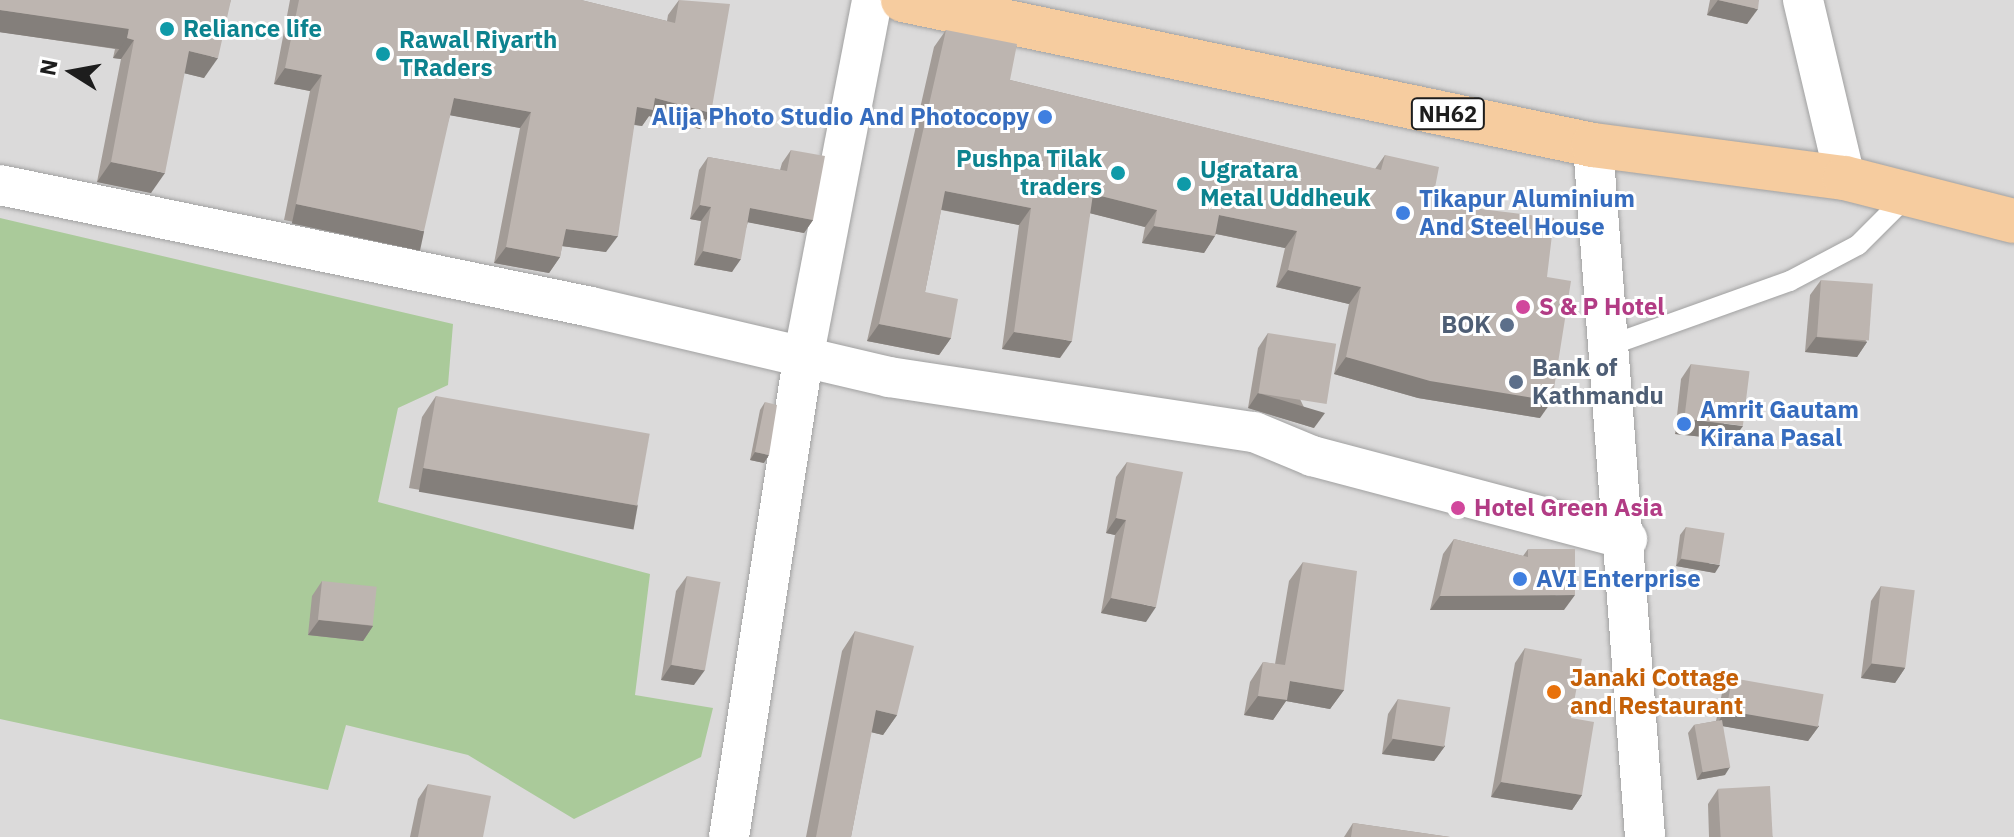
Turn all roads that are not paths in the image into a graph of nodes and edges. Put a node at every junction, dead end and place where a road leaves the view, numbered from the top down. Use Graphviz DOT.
graph roads {
  1 [pos="872,0"];
  2 [pos="903,0"];
  3 [pos="1803,0"];
  4 [pos="1593,145"];
  5 [pos="1845,178"];
  6 [pos="0,185"];
  7 [pos="1909,194"];
  8 [pos="2004,219"];
  9 [pos="1611,345"];
  10 [pos="804,354"];
  11 [pos="1627,539"];
  12 [pos="729,837"];
  13 [pos="1645,837"];
  1 -- 10 [label="street"];
  2 -- 4 [label="main road, NH62"];
  3 -- 5 [label="street"];
  4 -- 5 [label="main road, NH62"];
  4 -- 9 [label="street"];
  5 -- 7 [label="main road, NH62"];
  6 -- 10 [label="street"];
  7 -- 8 [label="main road, NH62"];
  7 -- 9 [label="lane"];
  9 -- 11 [label="street"];
  10 -- 11 [label="street"];
  10 -- 12 [label="street"];
  11 -- 13 [label="street"];
}
